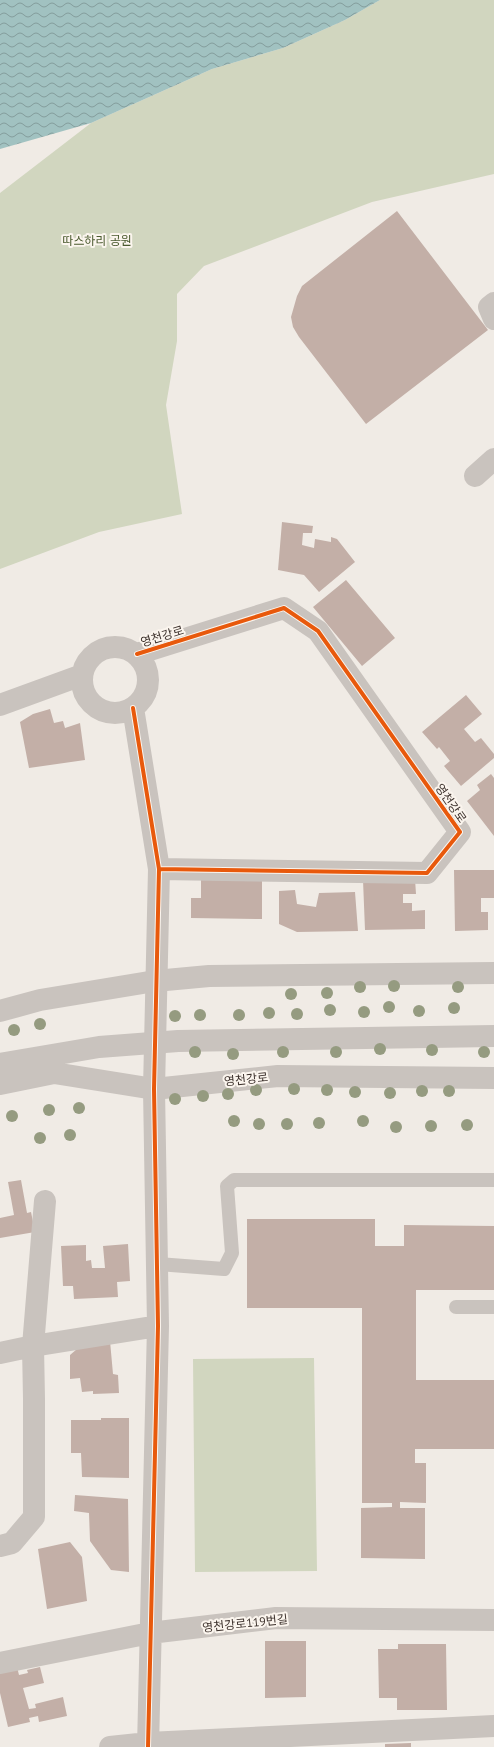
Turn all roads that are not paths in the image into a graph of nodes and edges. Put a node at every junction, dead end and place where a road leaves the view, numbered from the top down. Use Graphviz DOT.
graph roads {
  1 [pos="494,303"];
  2 [pos="494,319"];
  3 [pos="494,459"];
  4 [pos="475,476"];
  5 [pos="136,654"];
  6 [pos="82,675"];
  7 [pos="0,705"];
  8 [pos="133,708"];
  9 [pos="159,869"];
  10 [pos="494,973"];
  11 [pos="155,981"];
  12 [pos="0,1011"];
  13 [pos="494,1036"];
  14 [pos="0,1064"];
  15 [pos="494,1078"];
  16 [pos="0,1084"];
  17 [pos="154,1088"];
  18 [pos="494,1180"];
  19 [pos="45,1201"];
  20 [pos="158,1264"];
  21 [pos="456,1307"];
  22 [pos="494,1307"];
  23 [pos="158,1326"];
  24 [pos="33,1346"];
  25 [pos="0,1353"];
  26 [pos="0,1546"];
  27 [pos="494,1620"];
  28 [pos="150,1633"];
  29 [pos="0,1663"];
  30 [pos="494,1726"];
  31 [pos="148,1745"];
  32 [pos="110,1747"];
  1 -- 2 [label="street"];
  3 -- 4 [label="street"];
  5 -- 6 [label="street"];
  5 -- 8 [label="street"];
  5 -- 9 [label="street, 영천강로"];
  6 -- 7 [label="street"];
  6 -- 8 [label="street"];
  8 -- 9 [label="street"];
  9 -- 11 [label="street"];
  10 -- 11 [label="street"];
  11 -- 12 [label="street"];
  11 -- 17 [label="street"];
  13 -- 14 [label="street"];
  15 -- 17 [label="street, 영천강로"];
  16 -- 17 [label="street, 영천강로"];
  17 -- 20 [label="street"];
  18 -- 20 [label="lane"];
  19 -- 24 [label="street"];
  20 -- 23 [label="street"];
  21 -- 22 [label="lane"];
  23 -- 24 [label="street"];
  23 -- 28 [label="street"];
  24 -- 25 [label="street"];
  24 -- 26 [label="street"];
  27 -- 28 [label="street, 영천강로119번길"];
  28 -- 29 [label="street, 영천강로119번길"];
  28 -- 31 [label="street"];
  30 -- 31 [label="street"];
  31 -- 32 [label="street"];
}
